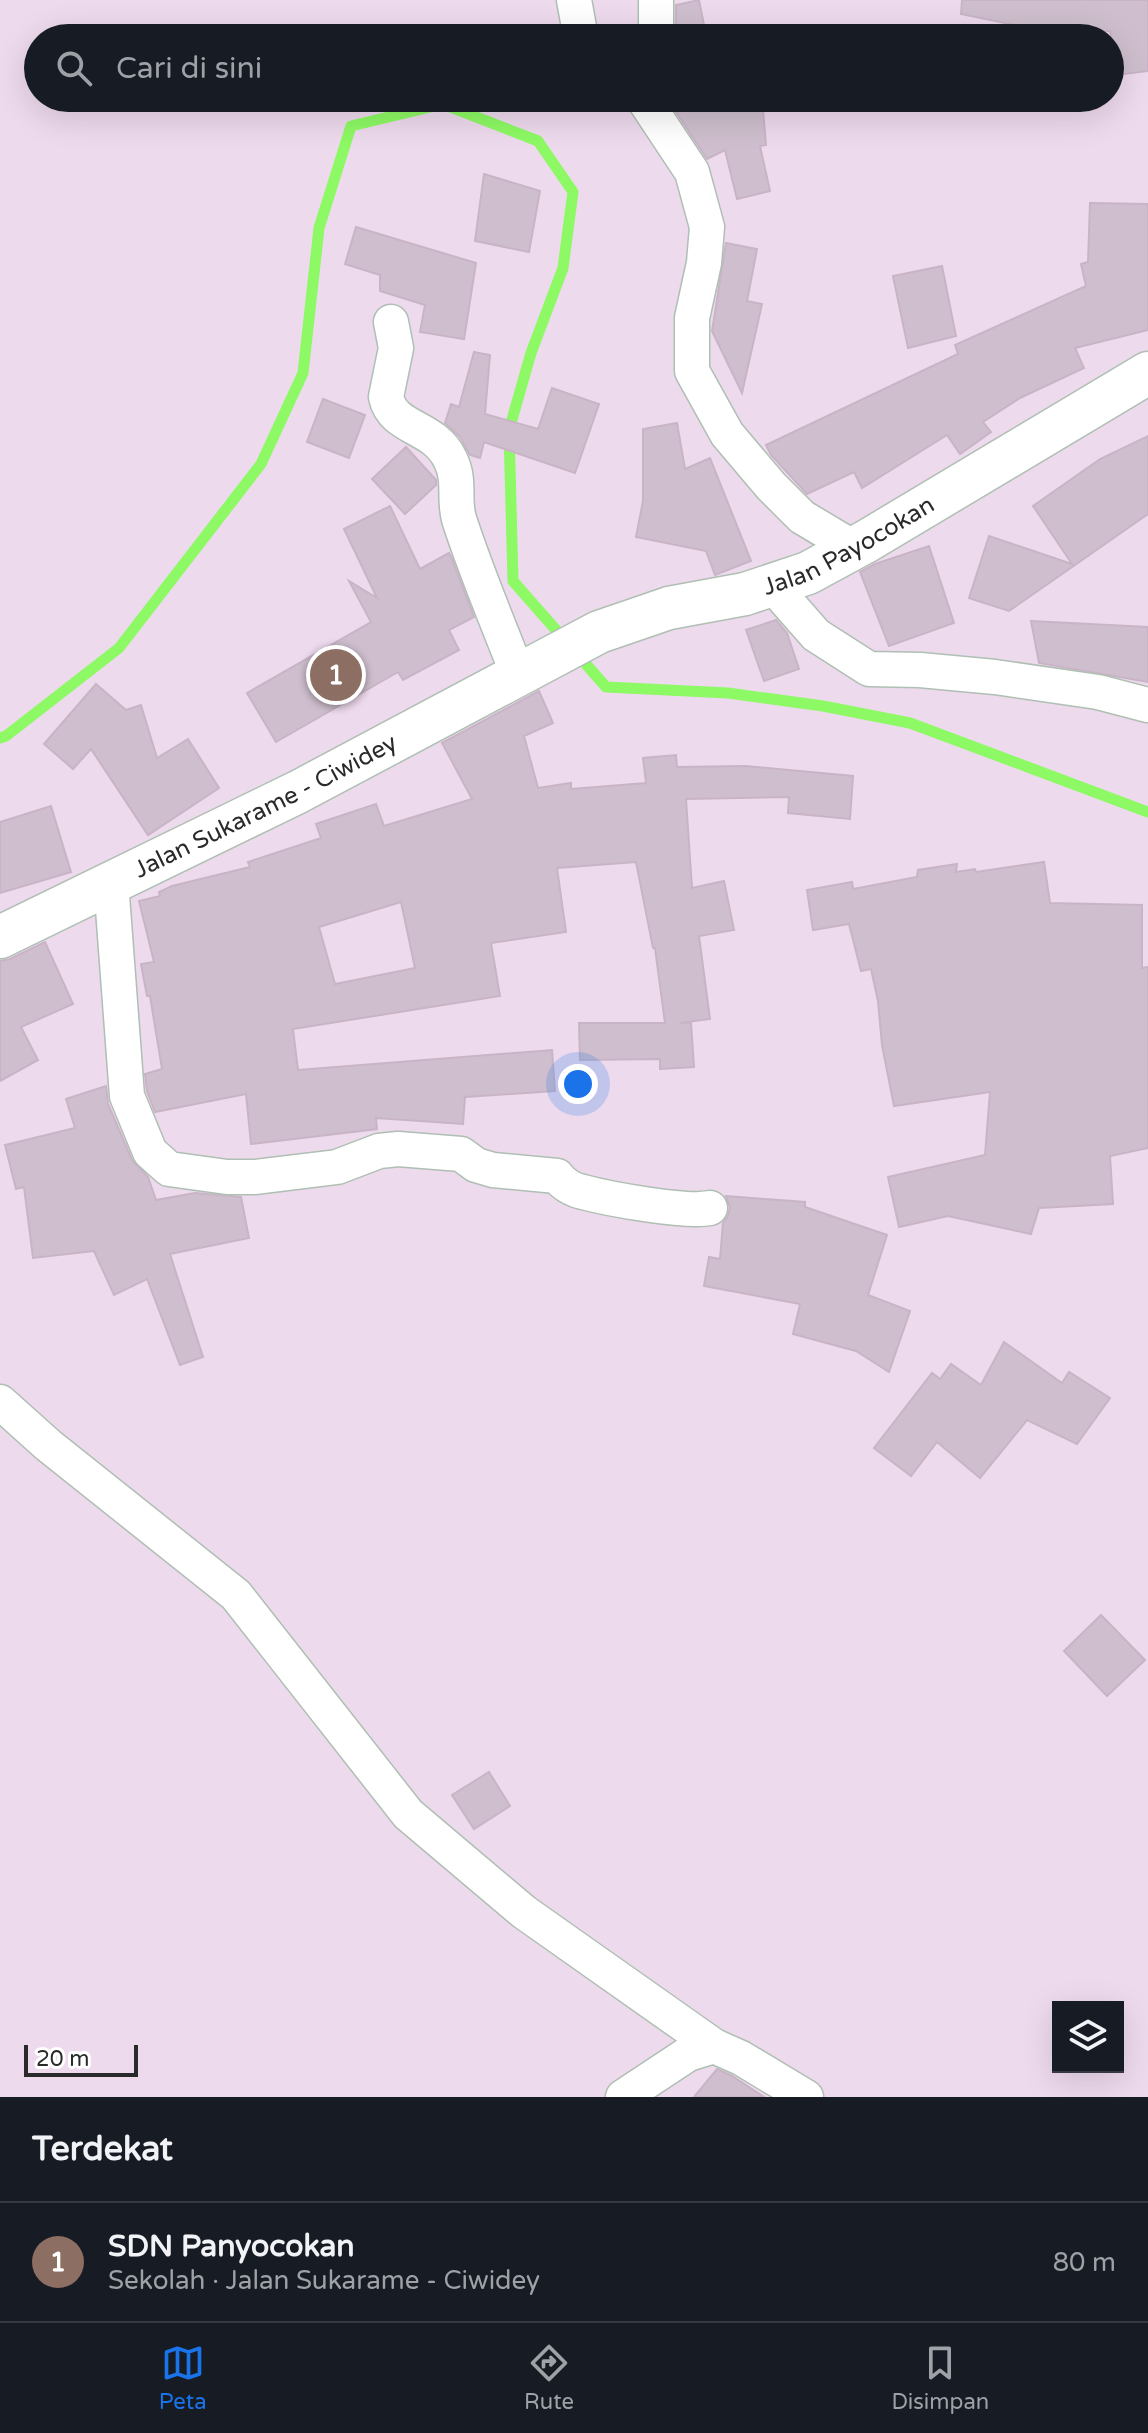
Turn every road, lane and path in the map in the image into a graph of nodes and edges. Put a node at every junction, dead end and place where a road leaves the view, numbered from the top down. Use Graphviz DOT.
graph roads {
  1 [pos="574,0"];
  2 [pos="656,0"];
  3 [pos="578,24"];
  4 [pos="656,24"];
  5 [pos="656,112"];
  6 [pos="391,322"];
  7 [pos="1148,373"];
  8 [pos="854,548"];
  9 [pos="772,585"];
  10 [pos="524,673"];
  11 [pos="1148,705"];
  12 [pos="111,882"];
  13 [pos="0,937"];
  14 [pos="710,1208"];
  15 [pos="0,1402"];
  16 [pos="714,2046"];
  17 [pos="623,2097"];
  18 [pos="806,2097"];
  1 -- 3 [label="street"];
  2 -- 4 [label="street"];
  5 -- 8 [label="street"];
  6 -- 10 [label="street"];
  7 -- 8 [label="street, Jalan Payocokan"];
  8 -- 9 [label="street, Jalan Payocokan"];
  9 -- 10 [label="street, Jalan Payocokan"];
  9 -- 11 [label="street"];
  10 -- 12 [label="street, Jalan Sukarame - Ciwidey"];
  12 -- 13 [label="street, Jalan Sukarame - Ciwidey"];
  12 -- 14 [label="street"];
  15 -- 16 [label="street"];
  16 -- 17 [label="street"];
  16 -- 18 [label="street"];
}
